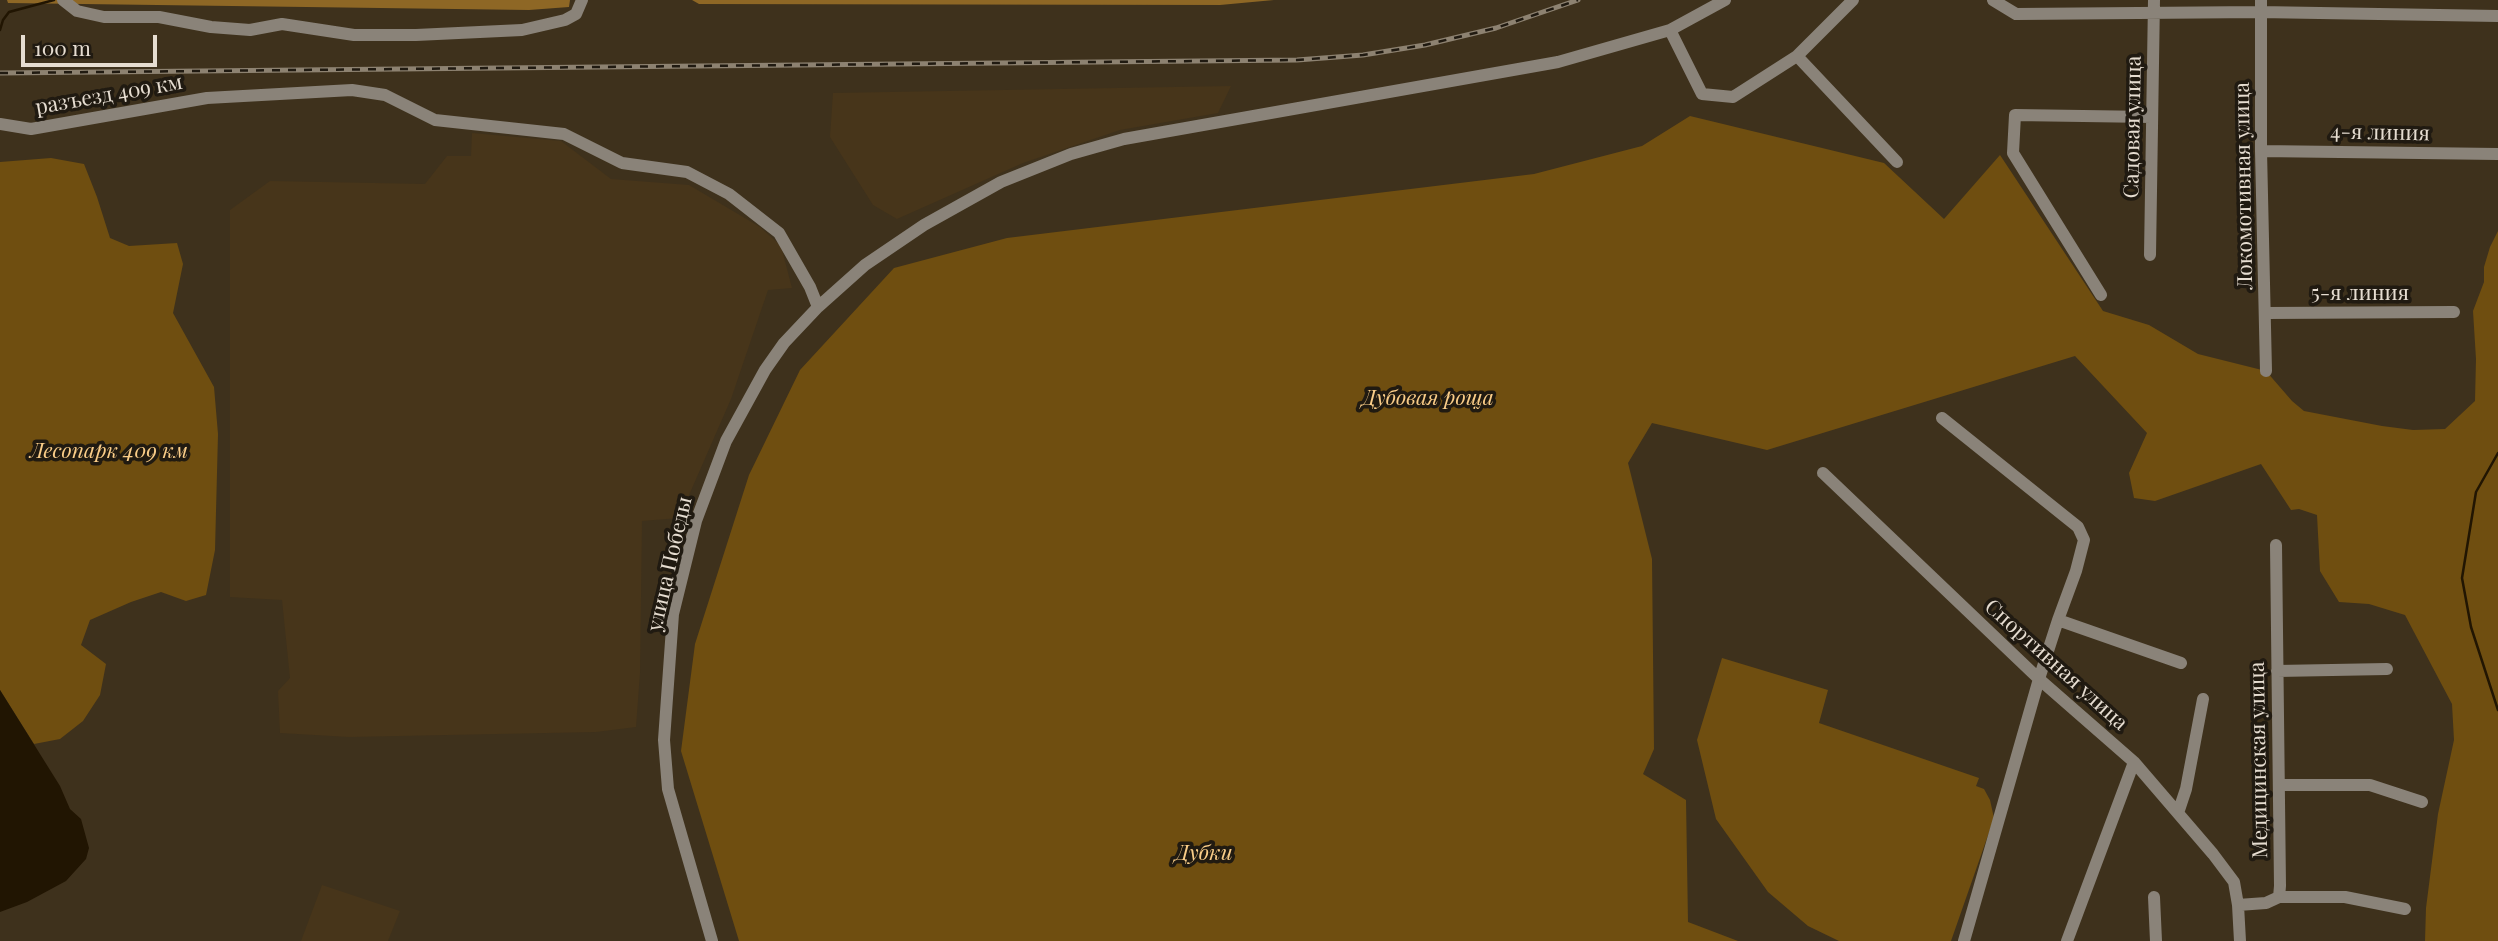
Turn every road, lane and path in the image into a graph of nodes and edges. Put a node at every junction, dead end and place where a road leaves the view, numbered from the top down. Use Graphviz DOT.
graph roads {
  1 [pos="63,0"];
  2 [pos="582,0"];
  3 [pos="1725,0"];
  4 [pos="1853,0"];
  5 [pos="1993,0"];
  6 [pos="2154,0"];
  7 [pos="2261,6"];
  8 [pos="2154,14"];
  9 [pos="2498,16"];
  10 [pos="1670,30"];
  11 [pos="1797,56"];
  12 [pos="2151,117"];
  13 [pos="0,124"];
  14 [pos="2261,151"];
  15 [pos="2498,154"];
  16 [pos="1897,162"];
  17 [pos="2150,256"];
  18 [pos="2101,295"];
  19 [pos="818,307"];
  20 [pos="2454,312"];
  21 [pos="2266,313"];
  22 [pos="2266,371"];
  23 [pos="1942,418"];
  24 [pos="1823,473"];
  25 [pos="2276,545"];
  26 [pos="2058,620"];
  27 [pos="2181,663"];
  28 [pos="2387,669"];
  29 [pos="2277,671"];
  30 [pos="2039,678"];
  31 [pos="2203,699"];
  32 [pos="2134,762"];
  33 [pos="2279,785"];
  34 [pos="2422,802"];
  35 [pos="2178,813"];
  36 [pos="2154,897"];
  37 [pos="2279,897"];
  38 [pos="2238,905"];
  39 [pos="2405,909"];
  40 [pos="712,941"];
  41 [pos="1964,941"];
  42 [pos="2067,941"];
  43 [pos="2156,941"];
  44 [pos="2240,941"];
  1 -- 2 [label="street"];
  3 -- 10 [label="street, улица Победы"];
  4 -- 11 [label="street"];
  5 -- 8 [label="street"];
  6 -- 8 [label="street, Садовая улица"];
  7 -- 8 [label="street"];
  7 -- 9 [label="street"];
  7 -- 14 [label="street, Локомотивная улица"];
  8 -- 12 [label="street, Садовая улица"];
  10 -- 11 [label="street"];
  10 -- 19 [label="street, улица Победы"];
  11 -- 16 [label="street"];
  12 -- 17 [label="street, Садовая улица"];
  12 -- 18 [label="street"];
  13 -- 19 [label="street, разъезд 409 км"];
  14 -- 15 [label="street, 4-я линия"];
  14 -- 21 [label="street, Локомотивная улица"];
  19 -- 40 [label="street, улица Победы"];
  20 -- 21 [label="street, 5-я линия"];
  21 -- 22 [label="street, Локомотивная улица"];
  23 -- 26 [label="street"];
  24 -- 30 [label="street, Спортивная улица"];
  25 -- 29 [label="street, Медицинская улица"];
  26 -- 27 [label="street"];
  26 -- 30 [label="street"];
  28 -- 29 [label="street"];
  29 -- 33 [label="street, Медицинская улица"];
  30 -- 32 [label="street, Спортивная улица"];
  30 -- 41 [label="street"];
  31 -- 35 [label="street"];
  32 -- 35 [label="street, Спортивная улица"];
  32 -- 42 [label="street"];
  33 -- 34 [label="street"];
  33 -- 37 [label="street, Медицинская улица"];
  35 -- 38 [label="street, Спортивная улица"];
  36 -- 43 [label="street"];
  37 -- 38 [label="street"];
  37 -- 39 [label="street"];
  38 -- 44 [label="street"];
}
